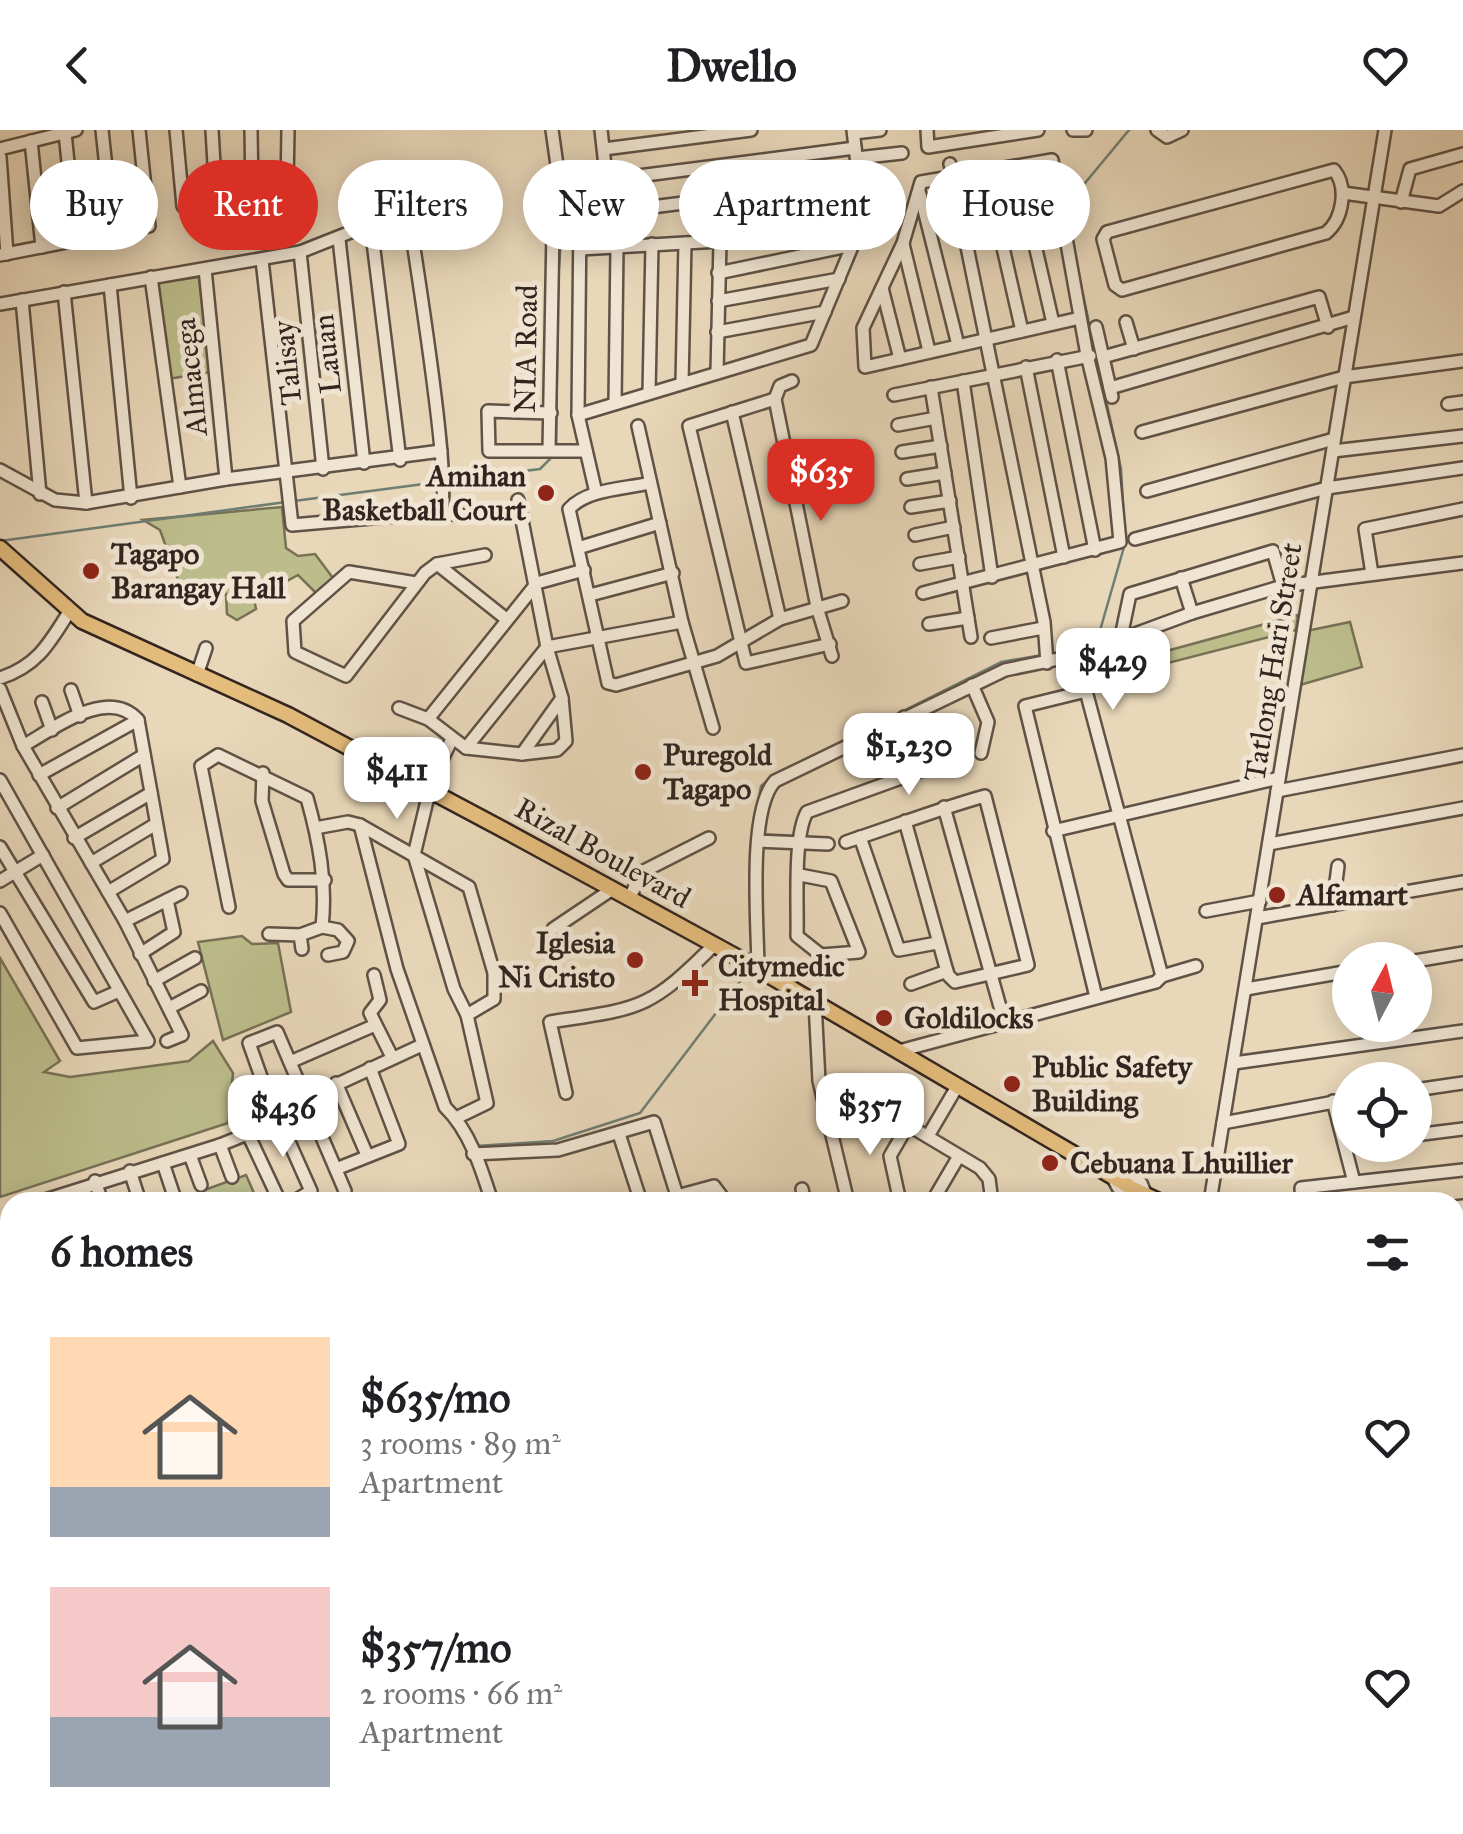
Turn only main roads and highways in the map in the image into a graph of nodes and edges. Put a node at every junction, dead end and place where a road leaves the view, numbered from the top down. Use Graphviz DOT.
graph roads {
  1 [pos="0,548"];
  2 [pos="1140,1192"];
  1 -- 2 [label="main road, Rizal Boulevard"];
}
